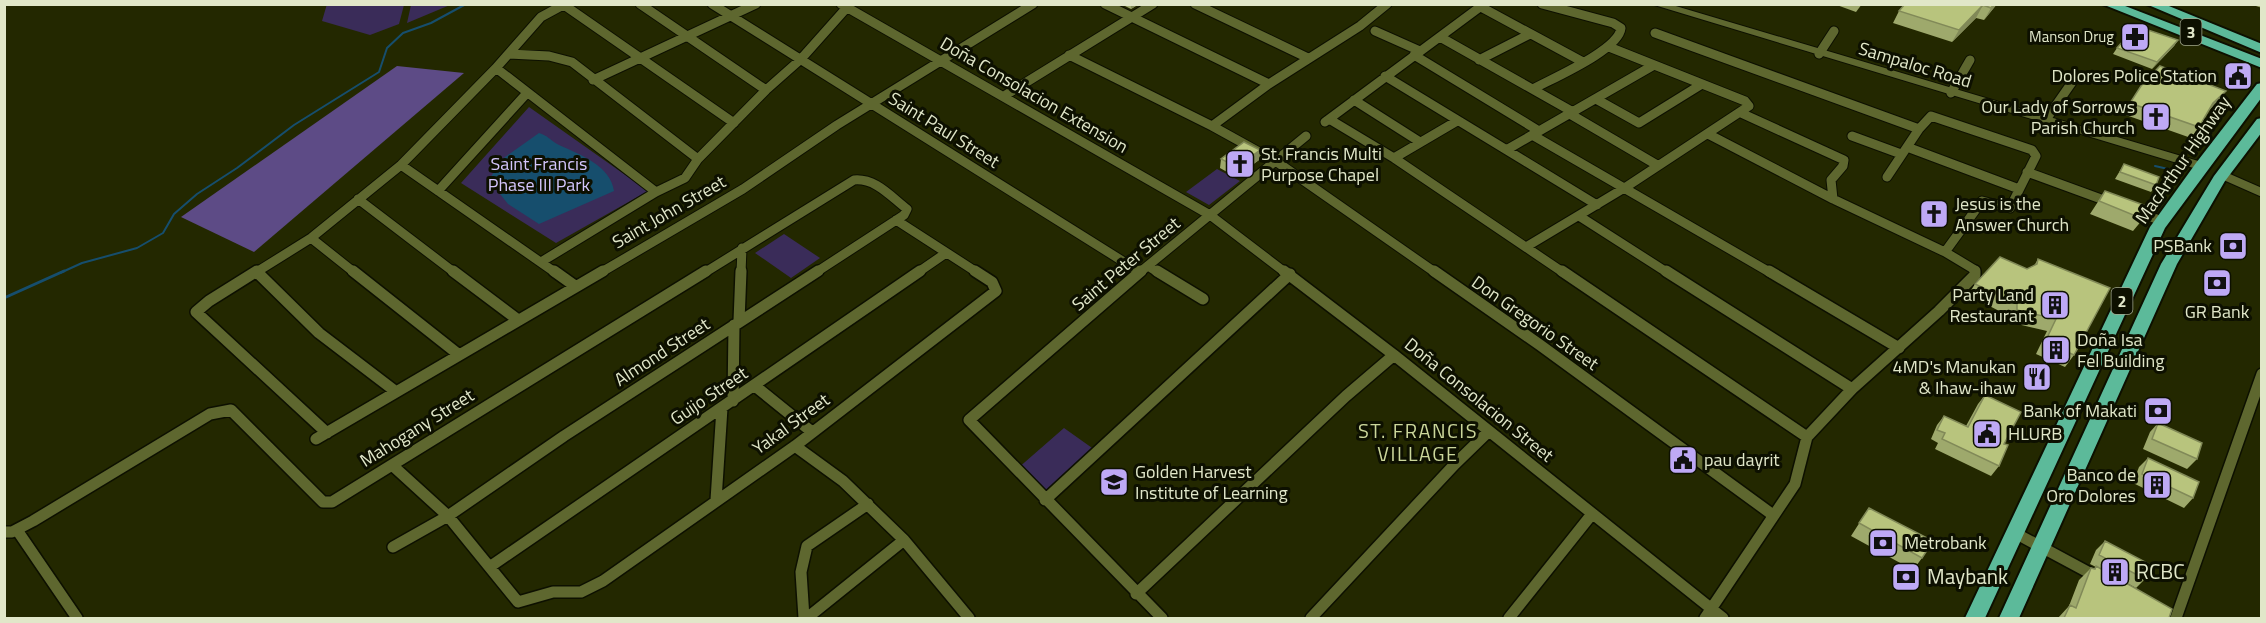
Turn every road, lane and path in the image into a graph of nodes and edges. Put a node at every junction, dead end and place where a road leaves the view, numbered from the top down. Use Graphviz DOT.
graph roads {
  1 [pos="640,4"];
  2 [pos="712,4"];
  3 [pos="756,4"];
  4 [pos="1034,4"];
  5 [pos="1105,4"];
  6 [pos="1153,4"];
  7 [pos="1195,4"];
  8 [pos="1387,4"];
  9 [pos="1542,4"];
  10 [pos="1656,4"];
  11 [pos="2108,4"];
  12 [pos="2121,4"];
  13 [pos="2135,4"];
  14 [pos="2152,4"];
  15 [pos="565,5"];
  16 [pos="846,5"];
  17 [pos="1482,6"];
  18 [pos="731,17"];
  19 [pos="1132,17"];
  20 [pos="1375,31"];
  21 [pos="1834,31"];
  22 [pos="1655,33"];
  23 [pos="1530,34"];
  24 [pos="686,37"];
  25 [pos="1440,37"];
  26 [pos="1609,47"];
  27 [pos="1417,53"];
  28 [pos="509,54"];
  29 [pos="1819,54"];
  30 [pos="1069,55"];
  31 [pos="2261,56"];
  32 [pos="642,58"];
  33 [pos="1308,58"];
  34 [pos="801,59"];
  35 [pos="939,60"];
  36 [pos="1479,60"];
  37 [pos="1970,60"];
  38 [pos="1583,62"];
  39 [pos="1654,65"];
  40 [pos="496,68"];
  41 [pos="1385,76"];
  42 [pos="2075,78"];
  43 [pos="593,80"];
  44 [pos="1269,84"];
  45 [pos="1702,84"];
  46 [pos="2262,87"];
  47 [pos="1533,89"];
  48 [pos="766,90"];
  49 [pos="527,93"];
  50 [pos="1951,93"];
  51 [pos="1004,96"];
  52 [pos="1596,99"];
  53 [pos="1354,100"];
  54 [pos="871,104"];
  55 [pos="1745,109"];
  56 [pos="1572,113"];
  57 [pos="1457,121"];
  58 [pos="2045,122"];
  59 [pos="2262,122"];
  60 [pos="734,123"];
  61 [pos="1212,126"];
  62 [pos="1919,129"];
  63 [pos="1536,134"];
  64 [pos="1708,134"];
  65 [pos="1306,136"];
  66 [pos="1852,136"];
  67 [pos="1420,142"];
  68 [pos="1508,149"];
  69 [pos="1904,150"];
  70 [pos="1394,158"];
  71 [pos="698,159"];
  72 [pos="1277,162"];
  73 [pos="401,165"];
  74 [pos="1657,165"];
  75 [pos="2201,166"];
  76 [pos="2027,172"];
  77 [pos="1887,177"];
  78 [pos="2227,177"];
  79 [pos="1626,187"];
  80 [pos="2019,189"];
  81 [pos="438,191"];
  82 [pos="656,192"];
  83 [pos="2262,193"];
  84 [pos="358,199"];
  85 [pos="1833,199"];
  86 [pos="1597,205"];
  87 [pos="1210,215"];
  88 [pos="1580,216"];
  89 [pos="896,220"];
  90 [pos="2162,221"];
  91 [pos="311,238"];
  92 [pos="1526,247"];
  93 [pos="742,248"];
  94 [pos="1945,252"];
  95 [pos="946,253"];
  96 [pos="541,262"];
  97 [pos="1144,269"];
  98 [pos="258,273"];
  99 [pos="1290,274"];
  100 [pos="575,286"];
  101 [pos="1203,299"];
  102 [pos="518,320"];
  103 [pos="737,323"];
  104 [pos="1899,348"];
  105 [pos="458,354"];
  106 [pos="1394,355"];
  107 [pos="2262,374"];
  108 [pos="755,386"];
  109 [pos="1852,389"];
  110 [pos="395,391"];
  111 [pos="733,401"];
  112 [pos="722,408"];
  113 [pos="1489,431"];
  114 [pos="812,432"];
  115 [pos="327,433"];
  116 [pos="1807,436"];
  117 [pos="316,439"];
  118 [pos="795,446"];
  119 [pos="392,465"];
  120 [pos="716,500"];
  121 [pos="1045,500"];
  122 [pos="868,504"];
  123 [pos="1592,514"];
  124 [pos="1773,515"];
  125 [pos="448,516"];
  126 [pos="11,531"];
  127 [pos="2015,533"];
  128 [pos="904,540"];
  129 [pos="393,547"];
  130 [pos="2042,548"];
  131 [pos="491,566"];
  132 [pos="2114,586"];
  133 [pos="1136,594"];
  134 [pos="1708,614"];
  135 [pos="2173,617"];
  136 [pos="77,618"];
  137 [pos="806,618"];
  138 [pos="969,618"];
  139 [pos="1162,618"];
  140 [pos="1311,618"];
  141 [pos="1509,618"];
  142 [pos="1723,618"];
  143 [pos="1975,618"];
  144 [pos="2009,618"];
  1 -- 24 [label="street"];
  2 -- 18 [label="street, Saint Paul Street"];
  3 -- 18 [label="street"];
  4 -- 35 [label="street, Saint John Street"];
  5 -- 19 [label="street"];
  6 -- 19 [label="street"];
  7 -- 33 [label="street"];
  8 -- 33 [label="street"];
  9 -- 26 [label="street"];
  10 -- 29 [label="street, Sampaloc Road"];
  11 -- 31 [label="highway, 3"];
  12 -- 31 [label="highway, 3"];
  13 -- 31 [label="highway, 3"];
  14 -- 31 [label="highway, 3"];
  15 -- 28 [label="street"];
  15 -- 32 [label="street"];
  16 -- 34 [label="street"];
  16 -- 35 [label="street, Doña Consolacion Extension"];
  17 -- 23 [label="street"];
  17 -- 25 [label="street"];
  18 -- 24 [label="street"];
  18 -- 34 [label="street, Saint Paul Street"];
  19 -- 30 [label="street"];
  19 -- 44 [label="street"];
  20 -- 27 [label="street"];
  21 -- 29 [label="street"];
  22 -- 62 [label="street"];
  23 -- 36 [label="street"];
  23 -- 38 [label="street"];
  24 -- 32 [label="street"];
  24 -- 48 [label="street"];
  25 -- 27 [label="street"];
  25 -- 36 [label="street"];
  26 -- 38 [label="street"];
  26 -- 39 [label="street"];
  27 -- 41 [label="street"];
  27 -- 63 [label="street"];
  28 -- 40 [label="street"];
  28 -- 43 [label="street"];
  29 -- 50 [label="street, Sampaloc Road"];
  30 -- 51 [label="street"];
  30 -- 61 [label="street, Don Gregorio Street"];
  32 -- 43 [label="street"];
  32 -- 60 [label="street"];
  33 -- 44 [label="street"];
  34 -- 48 [label="street"];
  34 -- 54 [label="street, Saint Paul Street"];
  35 -- 51 [label="street, Doña Consolacion Extension"];
  35 -- 54 [label="street, Saint John Street"];
  36 -- 47 [label="street"];
  37 -- 50 [label="street"];
  38 -- 47 [label="street"];
  39 -- 45 [label="street"];
  39 -- 52 [label="street"];
  40 -- 49 [label="street"];
  40 -- 73 [label="street"];
  41 -- 53 [label="street"];
  41 -- 57 [label="street"];
  42 -- 58 [label="street"];
  43 -- 71 [label="street"];
  44 -- 61 [label="street"];
  45 -- 52 [label="street"];
  45 -- 55 [label="street"];
  46 -- 75 [label="highway, MacArthur Highway / 2"];
  47 -- 56 [label="street"];
  48 -- 60 [label="street"];
  49 -- 81 [label="street"];
  49 -- 82 [label="street"];
  50 -- 58 [label="street, Sampaloc Road"];
  51 -- 87 [label="street, Doña Consolacion Extension"];
  52 -- 56 [label="street"];
  53 -- 67 [label="street"];
  53 -- 70 [label="street"];
  54 -- 97 [label="street, Saint Paul Street"];
  54 -- 100 [label="street, Saint John Street"];
  55 -- 64 [label="street"];
  55 -- 85 [label="street"];
  56 -- 63 [label="street"];
  56 -- 74 [label="street"];
  57 -- 67 [label="street"];
  57 -- 68 [label="street"];
  58 -- 75 [label="street, Sampaloc Road"];
  59 -- 78 [label="highway, 2"];
  60 -- 71 [label="street"];
  61 -- 72 [label="street, Don Gregorio Street"];
  62 -- 69 [label="street"];
  62 -- 76 [label="street"];
  63 -- 68 [label="street"];
  63 -- 79 [label="street"];
  64 -- 74 [label="street"];
  64 -- 85 [label="street"];
  65 -- 72 [label="street, Saint Peter Street"];
  66 -- 69 [label="street"];
  67 -- 70 [label="street"];
  68 -- 86 [label="street"];
  69 -- 77 [label="street"];
  69 -- 80 [label="street"];
  70 -- 92 [label="street"];
  71 -- 82 [label="street"];
  72 -- 87 [label="street, Saint Peter Street"];
  72 -- 124 [label="street, Don Gregorio Street"];
  73 -- 81 [label="street"];
  73 -- 84 [label="street"];
  74 -- 79 [label="street"];
  75 -- 90 [label="highway, MacArthur Highway / 2"];
  76 -- 80 [label="street"];
  76 -- 90 [label="street"];
  78 -- 83 [label="street"];
  78 -- 130 [label="highway, 2"];
  79 -- 86 [label="street"];
  79 -- 104 [label="street"];
  80 -- 94 [label="street"];
  81 -- 96 [label="street"];
  82 -- 96 [label="street"];
  84 -- 91 [label="street"];
  84 -- 102 [label="street"];
  85 -- 94 [label="street"];
  86 -- 88 [label="street"];
  87 -- 97 [label="street, Saint Peter Street"];
  87 -- 99 [label="street, Doña Consolacion Street"];
  88 -- 92 [label="street"];
  88 -- 109 [label="street"];
  89 -- 93 [label="street, Mahogany Street"];
  89 -- 95 [label="street"];
  89 -- 103 [label="street, Almond Street"];
  90 -- 127 [label="highway, MacArthur Highway / 2"];
  91 -- 98 [label="street"];
  91 -- 105 [label="street"];
  92 -- 116 [label="street"];
  93 -- 103 [label="street"];
  93 -- 119 [label="street, Mahogany Street"];
  94 -- 104 [label="street"];
  95 -- 108 [label="street, Guijo Street"];
  95 -- 114 [label="street, Yakal Street"];
  96 -- 100 [label="street"];
  97 -- 101 [label="street, Saint Paul Street"];
  97 -- 121 [label="street, Saint Peter Street"];
  98 -- 110 [label="street"];
  98 -- 115 [label="street"];
  99 -- 106 [label="street, Doña Consolacion Street"];
  99 -- 121 [label="street"];
  100 -- 102 [label="street, Saint John Street"];
  102 -- 105 [label="street, Saint John Street"];
  103 -- 111 [label="street"];
  103 -- 125 [label="street, Almond Street"];
  104 -- 109 [label="street"];
  105 -- 110 [label="street, Saint John Street"];
  106 -- 113 [label="street, Doña Consolacion Street"];
  106 -- 133 [label="street"];
  107 -- 135 [label="street"];
  108 -- 111 [label="street, Guijo Street"];
  108 -- 114 [label="street"];
  109 -- 116 [label="street"];
  110 -- 115 [label="street, Saint John Street"];
  111 -- 112 [label="street, Guijo Street"];
  112 -- 120 [label="street"];
  112 -- 131 [label="street, Guijo Street"];
  113 -- 123 [label="street, Doña Consolacion Street"];
  113 -- 140 [label="street"];
  114 -- 118 [label="street, Yakal Street"];
  115 -- 117 [label="street, Saint John Street"];
  116 -- 124 [label="street"];
  118 -- 120 [label="street, Yakal Street"];
  118 -- 122 [label="street"];
  119 -- 125 [label="street"];
  119 -- 126 [label="street, Mahogany Street"];
  120 -- 131 [label="street, Yakal Street"];
  121 -- 133 [label="street"];
  122 -- 128 [label="street"];
  122 -- 137 [label="street"];
  123 -- 134 [label="street, Doña Consolacion Street"];
  123 -- 141 [label="street"];
  124 -- 134 [label="street"];
  125 -- 129 [label="street, Almond Street"];
  125 -- 131 [label="street"];
  126 -- 136 [label="street"];
  127 -- 130 [label="street"];
  127 -- 143 [label="highway, MacArthur Highway / 2"];
  128 -- 137 [label="street"];
  128 -- 138 [label="street"];
  130 -- 132 [label="street"];
  130 -- 144 [label="highway, 2"];
  133 -- 139 [label="street"];
  134 -- 142 [label="street, Doña Consolacion Street"];
}
